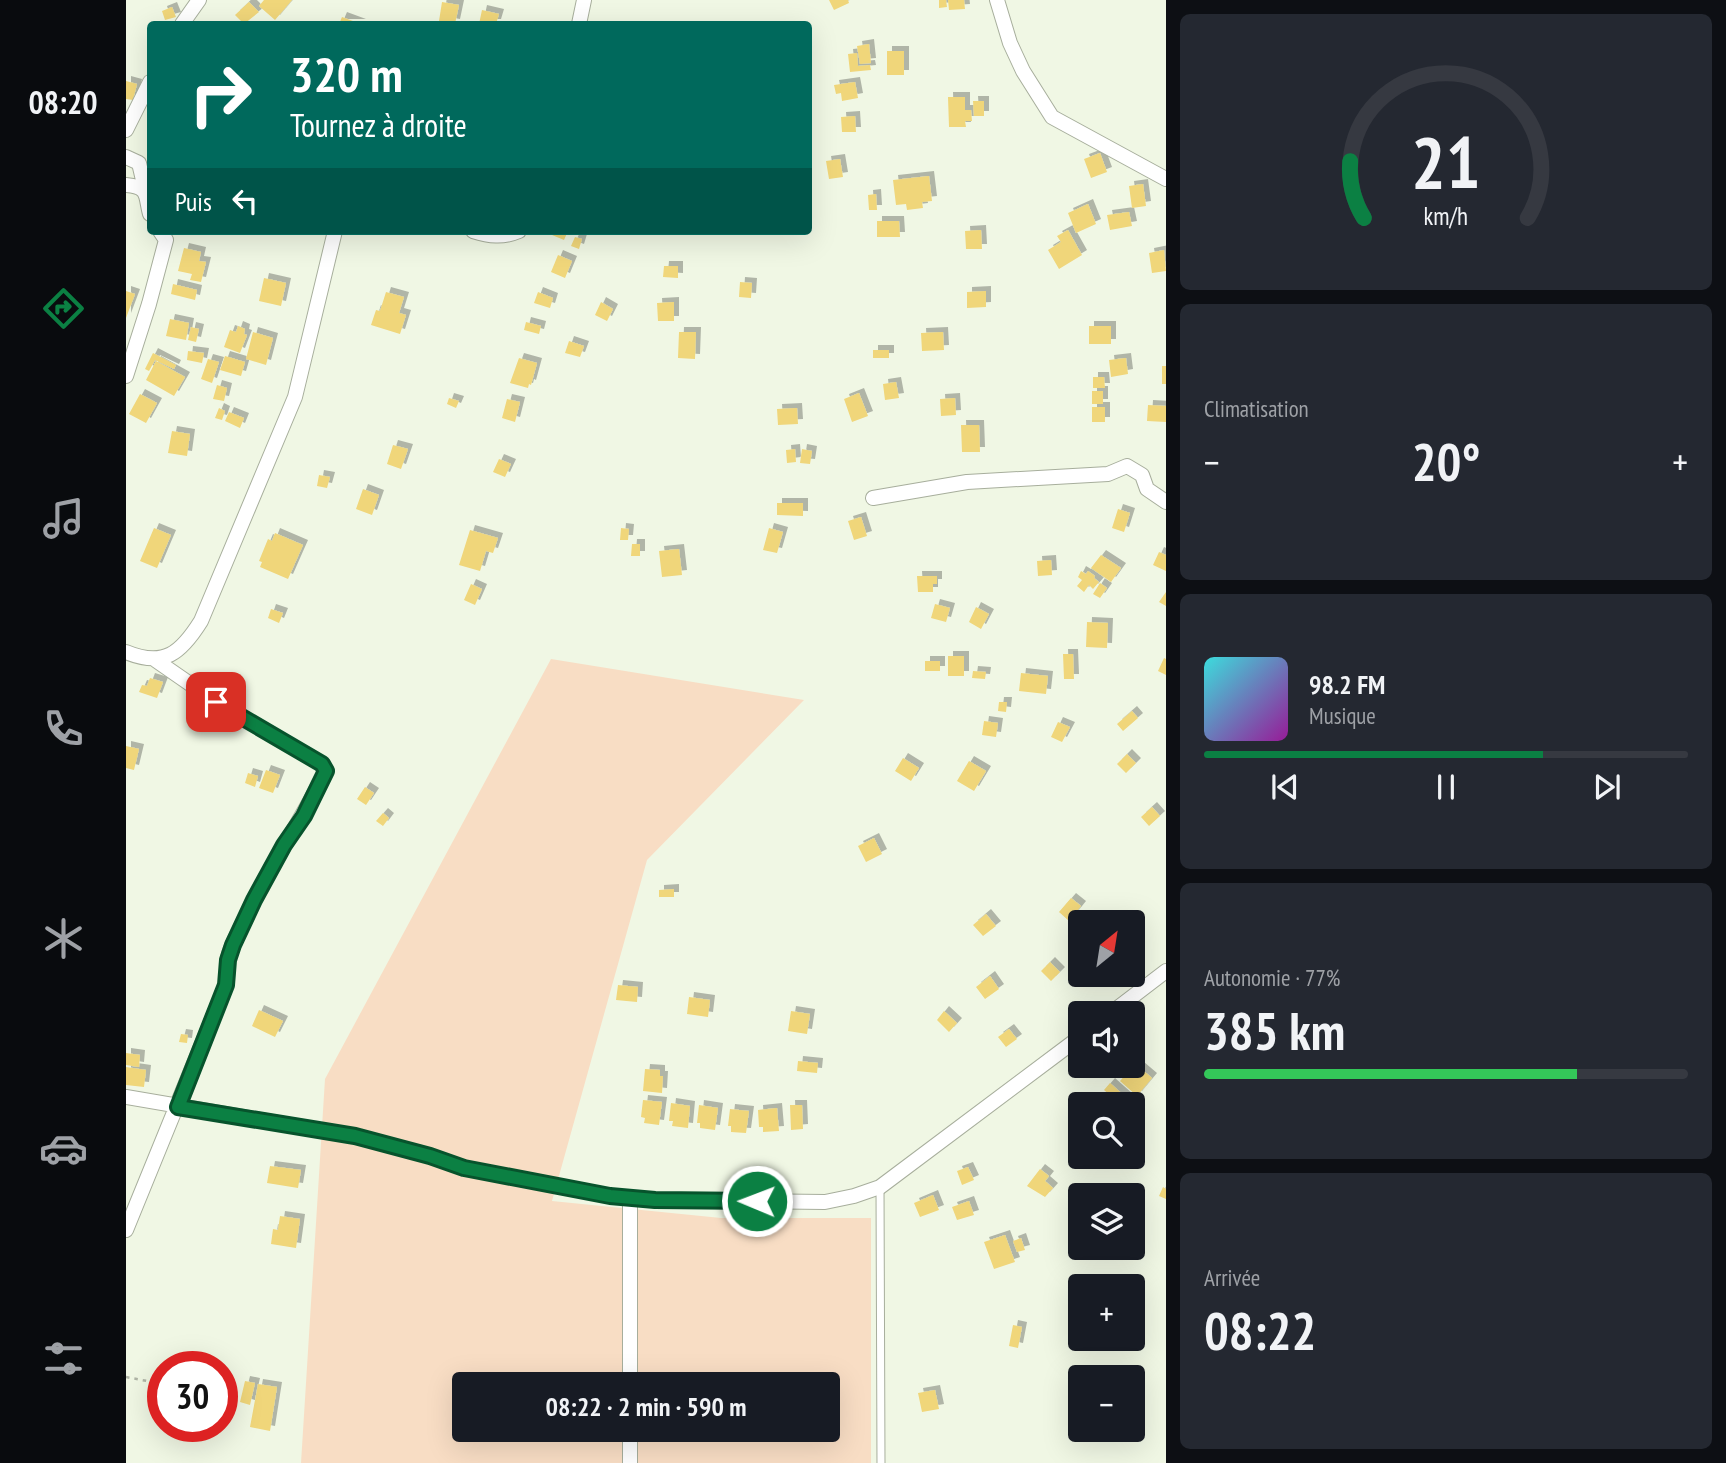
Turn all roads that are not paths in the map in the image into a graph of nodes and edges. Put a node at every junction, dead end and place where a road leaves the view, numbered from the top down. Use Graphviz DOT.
graph roads {
  1 [pos="199,0"];
  2 [pos="584,0"];
  3 [pos="997,0"];
  4 [pos="184,21"];
  5 [pos="580,21"];
  6 [pos="147,88"];
  7 [pos="126,130"];
  8 [pos="126,157"];
  9 [pos="1166,179"];
  10 [pos="126,186"];
  11 [pos="146,193"];
  12 [pos="147,198"];
  13 [pos="163,235"];
  14 [pos="334,235"];
  15 [pos="126,376"];
  16 [pos="873,498"];
  17 [pos="1166,502"];
  18 [pos="126,652"];
  19 [pos="155,659"];
  20 [pos="1166,971"];
  21 [pos="1127,1001"];
  22 [pos="1068,1046"];
  23 [pos="126,1097"];
  24 [pos="178,1107"];
  25 [pos="880,1187"];
  26 [pos="630,1198"];
  27 [pos="126,1230"];
  28 [pos="630,1372"];
  29 [pos="630,1442"];
  30 [pos="630,1463"];
  31 [pos="881,1463"];
  1 -- 4 [label="street"];
  2 -- 5 [label="street"];
  3 -- 9 [label="street"];
  6 -- 7 [label="street"];
  8 -- 11 [label="street"];
  10 -- 11 [label="street"];
  11 -- 12 [label="street"];
  13 -- 15 [label="street"];
  14 -- 19 [label="street"];
  16 -- 17 [label="street"];
  18 -- 19 [label="street"];
  19 -- 24 [label="street"];
  20 -- 21 [label="street"];
  22 -- 25 [label="street"];
  23 -- 24 [label="street"];
  24 -- 26 [label="street"];
  24 -- 27 [label="street"];
  25 -- 26 [label="street"];
  25 -- 31 [label="lane"];
  26 -- 28 [label="street"];
  29 -- 30 [label="street"];
}
